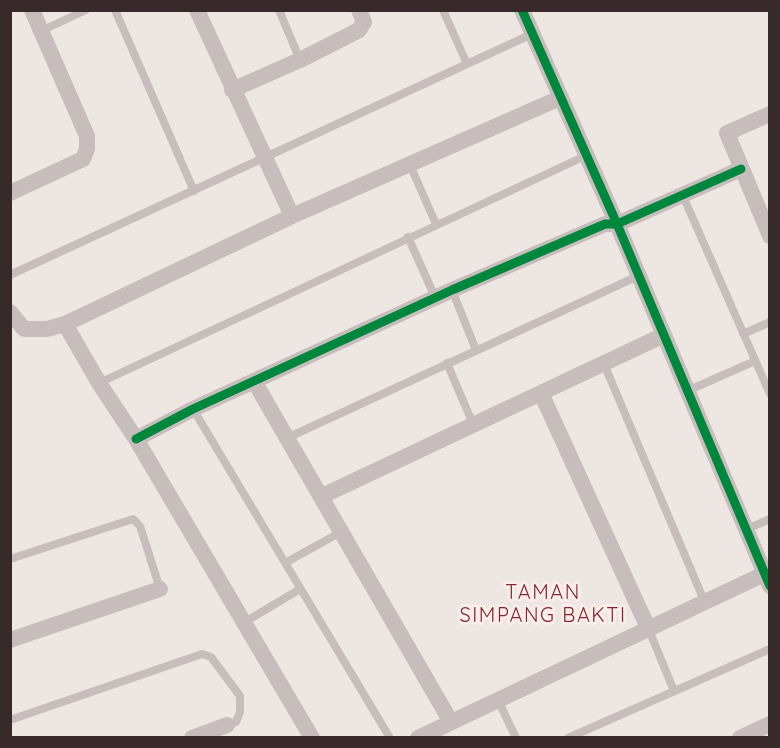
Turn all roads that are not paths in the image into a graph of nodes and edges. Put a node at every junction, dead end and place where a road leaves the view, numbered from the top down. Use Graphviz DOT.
graph roads {
  1 [pos="32,10"];
  2 [pos="86,10"];
  3 [pos="115,10"];
  4 [pos="197,10"];
  5 [pos="279,10"];
  6 [pos="359,10"];
  7 [pos="443,10"];
  8 [pos="522,10"];
  9 [pos="41,32"];
  10 [pos="532,34"];
  11 [pos="300,60"];
  12 [pos="467,64"];
  13 [pos="232,90"];
  14 [pos="560,98"];
  15 [pos="770,114"];
  16 [pos="585,156"];
  17 [pos="263,158"];
  18 [pos="410,165"];
  19 [pos="741,169"];
  20 [pos="194,191"];
  21 [pos="10,193"];
  22 [pos="683,196"];
  23 [pos="292,216"];
  24 [pos="436,224"];
  25 [pos="617,224"];
  26 [pos="770,236"];
  27 [pos="408,237"];
  28 [pos="10,276"];
  29 [pos="638,276"];
  30 [pos="452,290"];
  31 [pos="435,297"];
  32 [pos="10,312"];
  33 [pos="770,322"];
  34 [pos="65,324"];
  35 [pos="743,334"];
  36 [pos="664,335"];
  37 [pos="476,350"];
  38 [pos="755,361"];
  39 [pos="447,363"];
  40 [pos="604,364"];
  41 [pos="254,381"];
  42 [pos="99,383"];
  43 [pos="687,391"];
  44 [pos="541,393"];
  45 [pos="770,394"];
  46 [pos="193,409"];
  47 [pos="473,424"];
  48 [pos="286,438"];
  49 [pos="136,439"];
  50 [pos="322,496"];
  51 [pos="770,519"];
  52 [pos="747,529"];
  53 [pos="341,531"];
  54 [pos="10,559"];
  55 [pos="285,563"];
  56 [pos="767,580"];
  57 [pos="160,589"];
  58 [pos="300,589"];
  59 [pos="705,603"];
  60 [pos="245,622"];
  61 [pos="649,630"];
  62 [pos="10,640"];
  63 [pos="770,649"];
  64 [pos="674,691"];
  65 [pos="498,700"];
  66 [pos="10,720"];
  67 [pos="452,722"];
  68 [pos="770,724"];
  69 [pos="227,725"];
  70 [pos="588,734"];
  71 [pos="192,738"];
  72 [pos="312,738"];
  73 [pos="390,738"];
  74 [pos="418,738"];
  75 [pos="516,738"];
  76 [pos="568,738"];
  77 [pos="740,738"];
  1 -- 9 [label="street"];
  2 -- 9 [label="lane"];
  3 -- 20 [label="lane"];
  4 -- 13 [label="street"];
  5 -- 11 [label="lane"];
  6 -- 11 [label="street"];
  7 -- 12 [label="lane"];
  8 -- 10 [label="street"];
  9 -- 21 [label="street"];
  10 -- 12 [label="lane"];
  10 -- 14 [label="street"];
  11 -- 13 [label="street"];
  12 -- 17 [label="lane"];
  13 -- 17 [label="street"];
  14 -- 16 [label="street"];
  14 -- 18 [label="street"];
  15 -- 19 [label="street"];
  16 -- 24 [label="lane"];
  16 -- 25 [label="street"];
  17 -- 20 [label="lane"];
  17 -- 23 [label="street"];
  18 -- 23 [label="street"];
  18 -- 24 [label="lane"];
  19 -- 22 [label="street"];
  19 -- 26 [label="street"];
  20 -- 28 [label="lane"];
  22 -- 25 [label="street"];
  22 -- 35 [label="lane"];
  23 -- 34 [label="street"];
  24 -- 27 [label="lane"];
  25 -- 29 [label="street"];
  25 -- 30 [label="street"];
  27 -- 31 [label="lane"];
  27 -- 42 [label="lane"];
  29 -- 36 [label="street"];
  29 -- 37 [label="lane"];
  30 -- 31 [label="street"];
  30 -- 37 [label="lane"];
  31 -- 41 [label="street"];
  32 -- 34 [label="street"];
  33 -- 35 [label="lane"];
  34 -- 42 [label="street"];
  35 -- 38 [label="lane"];
  36 -- 40 [label="street"];
  36 -- 43 [label="street"];
  37 -- 39 [label="lane"];
  38 -- 43 [label="lane"];
  38 -- 45 [label="lane"];
  39 -- 47 [label="lane"];
  39 -- 48 [label="lane"];
  40 -- 44 [label="street"];
  40 -- 59 [label="lane"];
  41 -- 46 [label="street"];
  41 -- 48 [label="street"];
  42 -- 49 [label="street"];
  43 -- 52 [label="street"];
  44 -- 47 [label="street"];
  44 -- 61 [label="street"];
  46 -- 49 [label="street"];
  46 -- 55 [label="lane"];
  47 -- 50 [label="street"];
  48 -- 50 [label="street"];
  49 -- 60 [label="street"];
  50 -- 53 [label="street"];
  51 -- 52 [label="lane"];
  52 -- 56 [label="street"];
  53 -- 55 [label="lane"];
  53 -- 67 [label="street"];
  54 -- 57 [label="lane"];
  55 -- 58 [label="lane"];
  56 -- 59 [label="street"];
  57 -- 62 [label="street"];
  58 -- 60 [label="lane"];
  58 -- 73 [label="lane"];
  59 -- 61 [label="street"];
  60 -- 72 [label="street"];
  61 -- 64 [label="lane"];
  61 -- 65 [label="street"];
  63 -- 64 [label="lane"];
  64 -- 70 [label="lane"];
  65 -- 67 [label="street"];
  65 -- 75 [label="lane"];
  66 -- 69 [label="lane"];
  67 -- 74 [label="street"];
  68 -- 77 [label="street"];
  69 -- 71 [label="street"];
  70 -- 76 [label="lane"];
}
